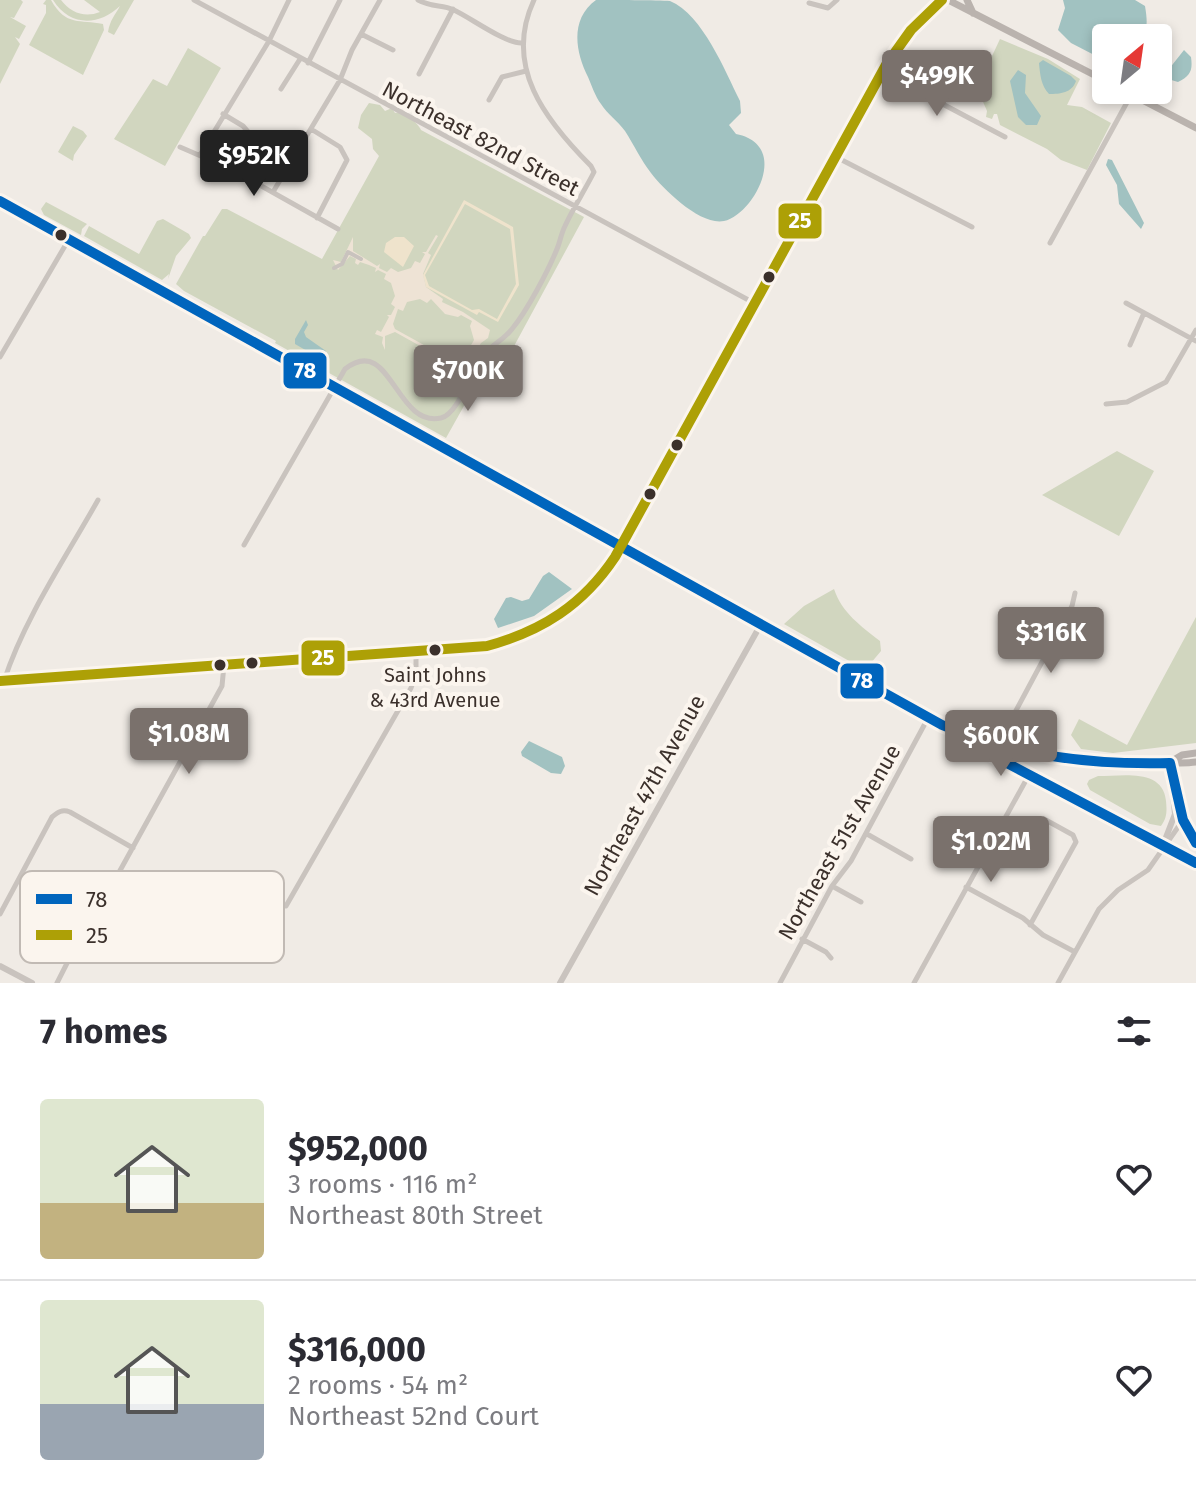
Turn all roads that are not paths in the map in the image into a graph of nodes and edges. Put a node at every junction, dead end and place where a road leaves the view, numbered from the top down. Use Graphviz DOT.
graph roads {
  1 [pos="194,0"];
  2 [pos="289,0"];
  3 [pos="340,0"];
  4 [pos="380,0"];
  5 [pos="418,0"];
  6 [pos="534,0"];
  7 [pos="837,0"];
  8 [pos="942,0"];
  9 [pos="948,0"];
  10 [pos="967,0"];
  11 [pos="809,3"];
  12 [pos="453,9"];
  13 [pos="973,13"];
  14 [pos="361,34"];
  15 [pos="269,41"];
  16 [pos="522,43"];
  17 [pos="393,50"];
  18 [pos="300,59"];
  19 [pos="308,63"];
  20 [pos="526,71"];
  21 [pos="882,72"];
  22 [pos="419,74"];
  23 [pos="1092,74"];
  24 [pos="340,80"];
  25 [pos="281,89"];
  26 [pos="489,100"];
  27 [pos="1126,104"];
  28 [pos="1149,104"];
  29 [pos="223,114"];
  30 [pos="1196,128"];
  31 [pos="311,129"];
  32 [pos="249,133"];
  33 [pos="1005,137"];
  34 [pos="180,147"];
  35 [pos="200,155"];
  36 [pos="835,156"];
  37 [pos="273,192"];
  38 [pos="0,201"];
  39 [pos="575,206"];
  40 [pos="317,218"];
  41 [pos="972,227"];
  42 [pos="338,229"];
  43 [pos="69,239"];
  44 [pos="1050,243"];
  45 [pos="361,259"];
  46 [pos="334,268"];
  47 [pos="754,303"];
  48 [pos="1126,303"];
  49 [pos="1144,313"];
  50 [pos="1196,330"];
  51 [pos="1194,340"];
  52 [pos="1130,345"];
  53 [pos="0,357"];
  54 [pos="333,386"];
  55 [pos="1106,404"];
  56 [pos="98,500"];
  57 [pos="244,545"];
  58 [pos="622,546"];
  59 [pos="1075,593"];
  60 [pos="761,624"];
  61 [pos="416,651"];
  62 [pos="224,665"];
  63 [pos="2,681"];
  64 [pos="928,718"];
  65 [pos="955,731"];
  66 [pos="997,746"];
  67 [pos="1196,753"];
  68 [pos="1196,762"];
  69 [pos="1170,763"];
  70 [pos="1025,782"];
  71 [pos="1044,819"];
  72 [pos="1183,820"];
  73 [pos="867,834"];
  74 [pos="1196,843"];
  75 [pos="1163,845"];
  76 [pos="133,848"];
  77 [pos="911,859"];
  78 [pos="1196,863"];
  79 [pos="23,871"];
  80 [pos="120,871"];
  81 [pos="20,877"];
  82 [pos="832,886"];
  83 [pos="966,887"];
  84 [pos="861,902"];
  85 [pos="286,906"];
  86 [pos="0,914"];
  87 [pos="1030,925"];
  88 [pos="802,939"];
  89 [pos="1075,952"];
  90 [pos="831,958"];
  91 [pos="67,963"];
  92 [pos="0,966"];
  93 [pos="32,983"];
  94 [pos="57,983"];
  95 [pos="560,983"];
  96 [pos="780,983"];
  97 [pos="914,983"];
  98 [pos="1058,983"];
  1 -- 15 [label="street, Northeast 82nd Street"];
  2 -- 15 [label="street"];
  3 -- 19 [label="street"];
  4 -- 14 [label="street"];
  5 -- 12 [label="street"];
  6 -- 16 [label="street"];
  7 -- 11 [label="street"];
  8 -- 21 [label="main road"];
  9 -- 13 [label="main road"];
  10 -- 13 [label="main road"];
  12 -- 16 [label="street"];
  12 -- 22 [label="street"];
  13 -- 23 [label="main road"];
  14 -- 17 [label="street"];
  14 -- 24 [label="street"];
  15 -- 18 [label="street, Northeast 82nd Street"];
  15 -- 29 [label="street"];
  16 -- 20 [label="street"];
  18 -- 19 [label="street, Northeast 82nd Street"];
  18 -- 25 [label="street"];
  19 -- 24 [label="street, Northeast 82nd Street"];
  20 -- 26 [label="street"];
  20 -- 39 [label="street"];
  21 -- 33 [label="street"];
  21 -- 36 [label="main road"];
  24 -- 31 [label="street"];
  24 -- 39 [label="street, Northeast 82nd Street"];
  27 -- 44 [label="street"];
  28 -- 30 [label="main road"];
  29 -- 32 [label="street"];
  29 -- 35 [label="street"];
  31 -- 37 [label="street"];
  31 -- 40 [label="street"];
  34 -- 35 [label="street"];
  35 -- 37 [label="street"];
  36 -- 41 [label="street"];
  36 -- 47 [label="main road"];
  37 -- 40 [label="street"];
  38 -- 43 [label="main road"];
  39 -- 47 [label="street, Northeast 82nd Street"];
  39 -- 54 [label="street"];
  40 -- 42 [label="street"];
  43 -- 53 [label="street"];
  43 -- 54 [label="main road"];
  45 -- 46 [label="street"];
  47 -- 58 [label="main road"];
  48 -- 49 [label="street"];
  49 -- 51 [label="street"];
  49 -- 52 [label="street"];
  50 -- 51 [label="street"];
  51 -- 55 [label="street"];
  54 -- 57 [label="street"];
  54 -- 58 [label="main road"];
  56 -- 63 [label="street"];
  58 -- 60 [label="main road"];
  58 -- 61 [label="main road"];
  59 -- 66 [label="street"];
  60 -- 64 [label="main road"];
  60 -- 95 [label="street, Northeast 47th Avenue"];
  61 -- 62 [label="main road"];
  61 -- 85 [label="street"];
  62 -- 63 [label="main road"];
  62 -- 76 [label="street"];
  64 -- 65 [label="main road"];
  64 -- 73 [label="street, Northeast 51st Avenue"];
  65 -- 66 [label="main road"];
  65 -- 75 [label="street"];
  66 -- 69 [label="main road"];
  67 -- 69 [label="main road"];
  68 -- 69 [label="main road"];
  69 -- 72 [label="street"];
  69 -- 75 [label="street"];
  70 -- 83 [label="street"];
  71 -- 87 [label="street"];
  72 -- 74 [label="street"];
  72 -- 75 [label="street"];
  73 -- 77 [label="street"];
  73 -- 82 [label="street, Northeast 51st Avenue"];
  75 -- 78 [label="street"];
  75 -- 89 [label="street"];
  76 -- 79 [label="street"];
  76 -- 80 [label="street"];
  81 -- 86 [label="street"];
  82 -- 84 [label="street"];
  82 -- 88 [label="street, Northeast 51st Avenue"];
  83 -- 87 [label="street"];
  83 -- 97 [label="street"];
  87 -- 89 [label="street"];
  88 -- 90 [label="street"];
  88 -- 96 [label="street, Northeast 51st Avenue"];
  89 -- 98 [label="street"];
  91 -- 94 [label="street"];
  92 -- 93 [label="street"];
}
